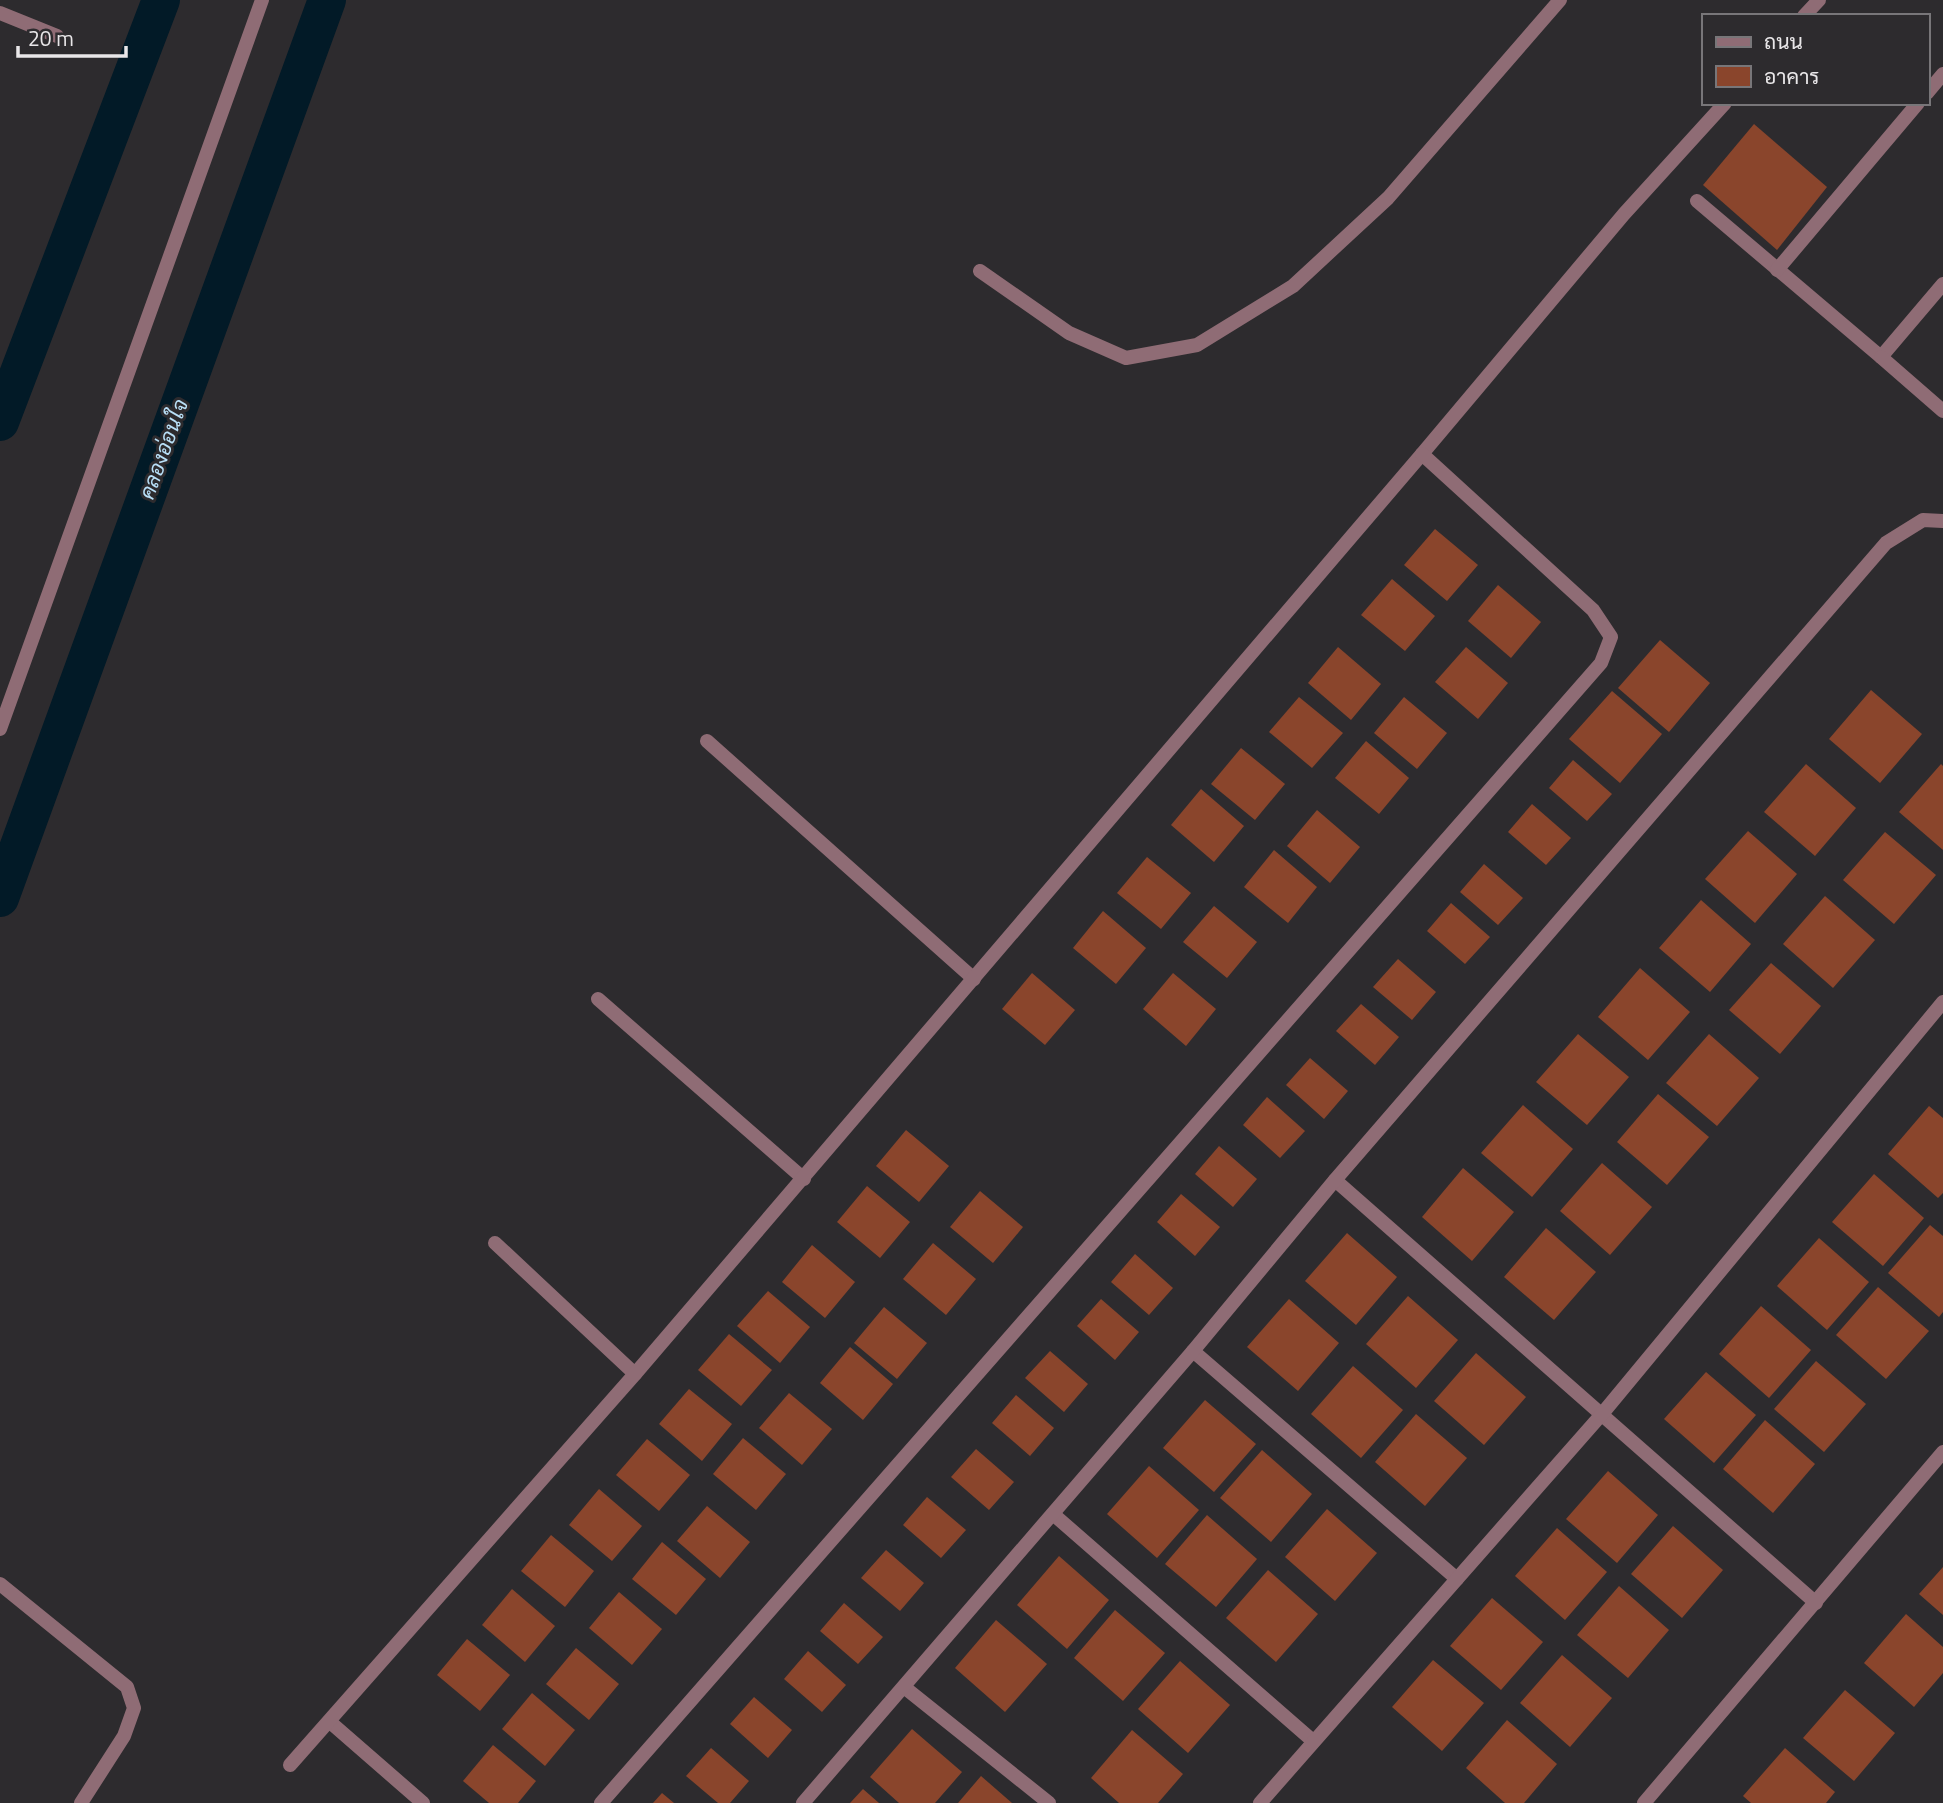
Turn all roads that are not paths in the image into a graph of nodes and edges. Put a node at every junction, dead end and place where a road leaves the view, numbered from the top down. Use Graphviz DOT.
graph roads {
  1 [pos="262,0"];
  2 [pos="1560,0"];
  3 [pos="1819,0"];
  4 [pos="0,13"];
  5 [pos="1806,14"];
  6 [pos="57,36"];
  7 [pos="1943,74"];
  8 [pos="1929,91"];
  9 [pos="1723,105"];
  10 [pos="1916,105"];
  11 [pos="1697,201"];
  12 [pos="1777,270"];
  13 [pos="980,271"];
  14 [pos="1943,284"];
  15 [pos="1881,357"];
  16 [pos="1943,411"];
  17 [pos="1422,454"];
  18 [pos="1943,521"];
  19 [pos="0,729"];
  20 [pos="707,741"];
  21 [pos="974,979"];
  22 [pos="598,999"];
  23 [pos="1943,1002"];
  24 [pos="803,1179"];
  25 [pos="1335,1180"];
  26 [pos="495,1244"];
  27 [pos="1193,1351"];
  28 [pos="635,1374"];
  29 [pos="1602,1414"];
  30 [pos="1943,1452"];
  31 [pos="1053,1514"];
  32 [pos="1457,1579"];
  33 [pos="0,1584"];
  34 [pos="1816,1603"];
  35 [pos="904,1687"];
  36 [pos="330,1722"];
  37 [pos="1313,1741"];
  38 [pos="290,1766"];
  39 [pos="81,1803"];
  40 [pos="423,1803"];
  41 [pos="601,1803"];
  42 [pos="803,1803"];
  43 [pos="1049,1803"];
  44 [pos="1260,1803"];
  45 [pos="1644,1803"];
  1 -- 19 [label="street"];
  2 -- 13 [label="street"];
  3 -- 5 [label="street"];
  4 -- 6 [label="street"];
  7 -- 8 [label="street"];
  9 -- 17 [label="street"];
  10 -- 12 [label="street"];
  11 -- 12 [label="street"];
  12 -- 15 [label="street"];
  14 -- 15 [label="street"];
  15 -- 16 [label="street"];
  17 -- 21 [label="street"];
  17 -- 41 [label="street"];
  18 -- 25 [label="street"];
  20 -- 21 [label="street"];
  21 -- 24 [label="street"];
  22 -- 24 [label="street"];
  23 -- 29 [label="street"];
  24 -- 28 [label="street"];
  25 -- 27 [label="street"];
  25 -- 29 [label="street"];
  26 -- 28 [label="street"];
  27 -- 31 [label="street"];
  27 -- 32 [label="street"];
  28 -- 36 [label="street"];
  29 -- 32 [label="street"];
  29 -- 34 [label="street"];
  30 -- 34 [label="street"];
  31 -- 35 [label="street"];
  31 -- 37 [label="street"];
  32 -- 37 [label="street"];
  33 -- 39 [label="street"];
  34 -- 45 [label="street"];
  35 -- 42 [label="street"];
  35 -- 43 [label="street"];
  36 -- 38 [label="street"];
  36 -- 40 [label="street"];
  37 -- 44 [label="street"];
}
